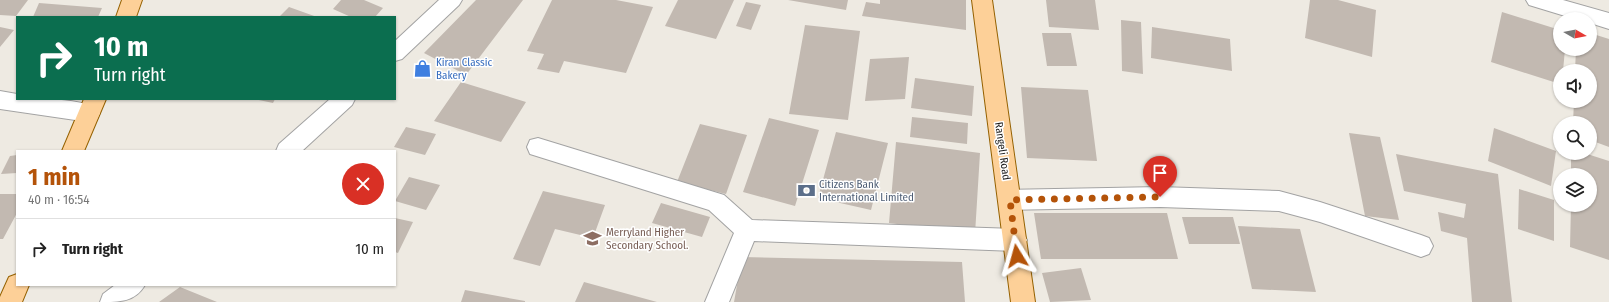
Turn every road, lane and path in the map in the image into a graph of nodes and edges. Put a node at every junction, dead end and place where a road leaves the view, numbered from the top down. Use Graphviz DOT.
graph roads {
  1 [pos="132,0"];
  2 [pos="452,0"];
  3 [pos="982,0"];
  4 [pos="1536,0"];
  5 [pos="126,16"];
  6 [pos="1609,21"];
  7 [pos="396,52"];
  8 [pos="0,100"];
  9 [pos="343,100"];
  10 [pos="92,106"];
  11 [pos="538,147"];
  12 [pos="73,150"];
  13 [pos="288,150"];
  14 [pos="1010,200"];
  15 [pos="747,230"];
  16 [pos="1015,240"];
  17 [pos="1421,246"];
  18 [pos="17,286"];
  19 [pos="132,286"];
  20 [pos="10,302"];
  21 [pos="112,302"];
  22 [pos="717,302"];
  23 [pos="1024,302"];
  1 -- 5 [label="main road"];
  2 -- 7 [label="street"];
  3 -- 14 [label="main road, Rangeli Road"];
  4 -- 6 [label="street"];
  8 -- 10 [label="street"];
  9 -- 13 [label="street"];
  10 -- 12 [label="main road"];
  11 -- 15 [label="street"];
  14 -- 16 [label="main road, Rangeli Road"];
  14 -- 17 [label="street"];
  15 -- 16 [label="street"];
  15 -- 22 [label="street"];
  16 -- 23 [label="main road, Rangeli Road"];
  18 -- 20 [label="main road"];
  19 -- 21 [label="street"];
}
